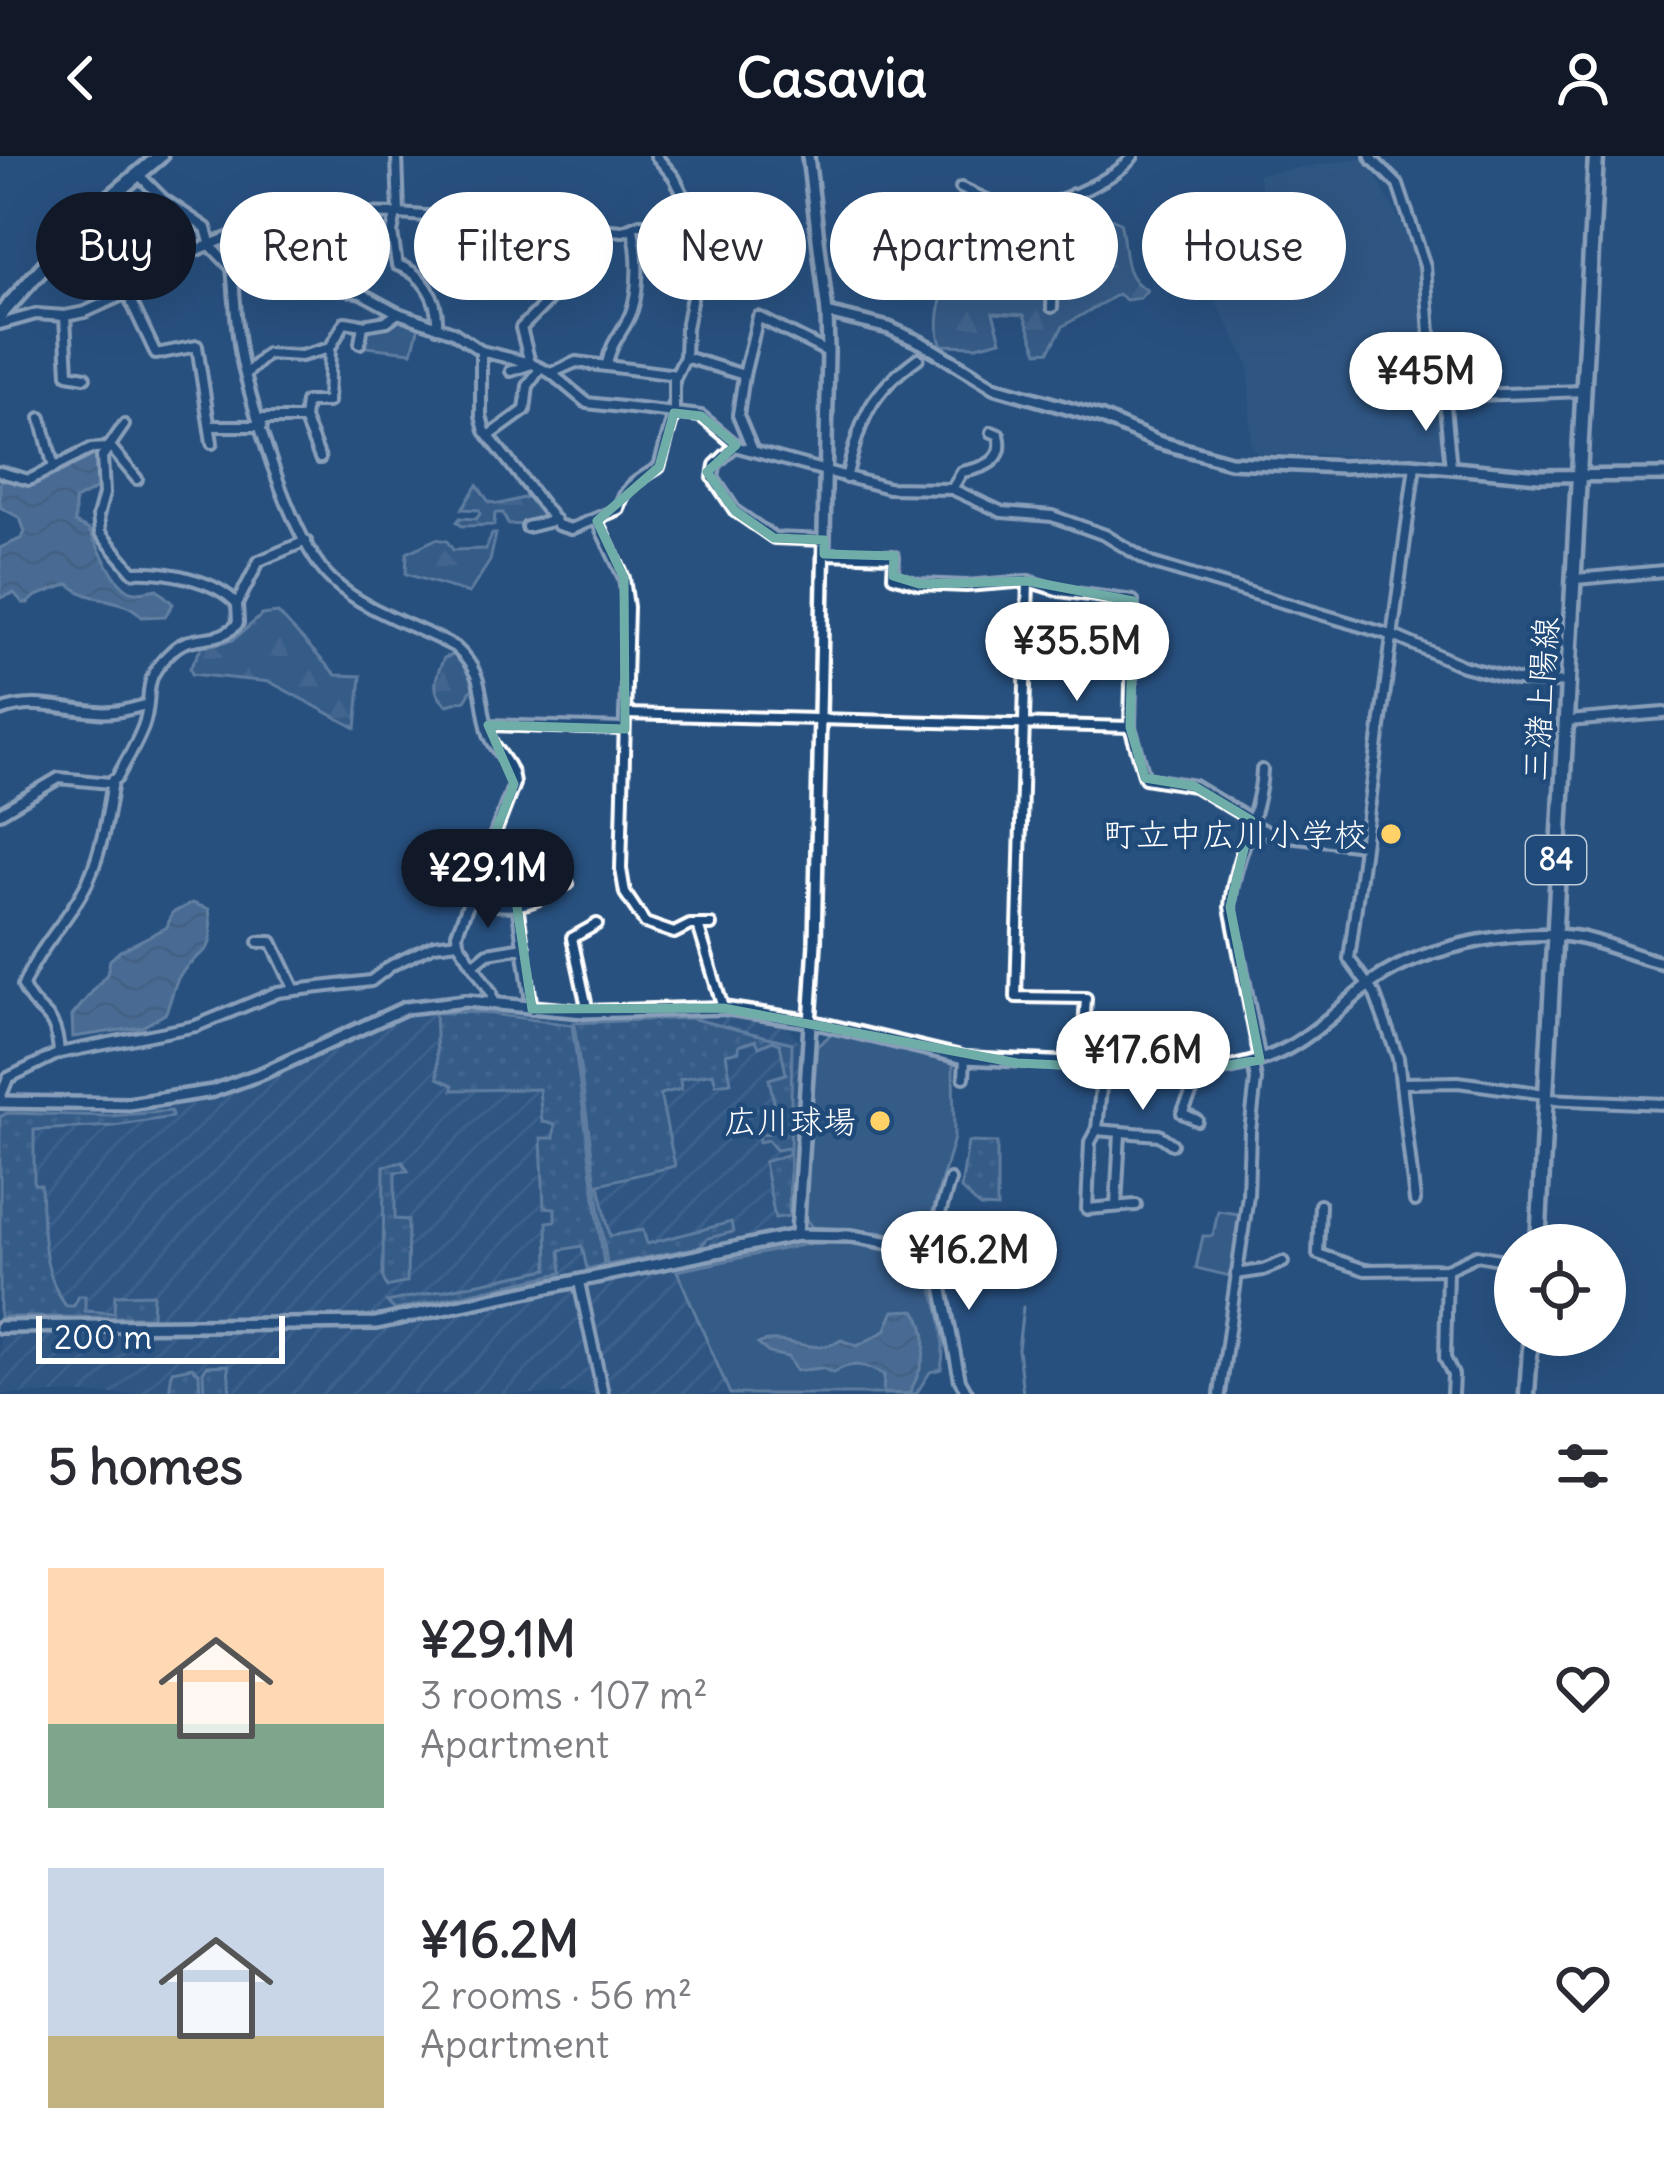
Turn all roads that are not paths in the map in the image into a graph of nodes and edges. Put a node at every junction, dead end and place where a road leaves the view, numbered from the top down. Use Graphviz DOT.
graph roads {
  1 [pos="160,156"];
  2 [pos="397,156"];
  3 [pos="656,156"];
  4 [pos="808,156"];
  5 [pos="1133,156"];
  6 [pos="1596,156"];
  7 [pos="1372,158"];
  8 [pos="137,172"];
  9 [pos="961,188"];
  10 [pos="682,192"];
  11 [pos="970,192"];
  12 [pos="1075,192"];
  13 [pos="398,214"];
  14 [pos="414,215"];
  15 [pos="637,227"];
  16 [pos="613,229"];
  17 [pos="633,230"];
  18 [pos="211,247"];
  19 [pos="196,252"];
  20 [pos="220,256"];
  21 [pos="112,300"];
  22 [pos="130,300"];
  23 [pos="236,300"];
  24 [pos="374,300"];
  25 [pos="550,300"];
  26 [pos="691,300"];
  27 [pos="1052,300"];
  28 [pos="1052,307"];
  29 [pos="398,313"];
  30 [pos="827,313"];
  31 [pos="0,315"];
  32 [pos="64,316"];
  33 [pos="0,324"];
  34 [pos="363,325"];
  35 [pos="437,327"];
  36 [pos="360,343"];
  37 [pos="330,348"];
  38 [pos="481,351"];
  39 [pos="828,352"];
  40 [pos="685,357"];
  41 [pos="918,358"];
  42 [pos="607,364"];
  43 [pos="534,366"];
  44 [pos="512,370"];
  45 [pos="551,374"];
  46 [pos="244,375"];
  47 [pos="676,375"];
  48 [pos="745,375"];
  49 [pos="86,377"];
  50 [pos="1585,391"];
  51 [pos="1444,396"];
  52 [pos="674,413"];
  53 [pos="40,418"];
  54 [pos="304,419"];
  55 [pos="261,422"];
  56 [pos="124,424"];
  57 [pos="209,425"];
  58 [pos="992,432"];
  59 [pos="489,436"];
  60 [pos="212,443"];
  61 [pos="736,446"];
  62 [pos="108,447"];
  63 [pos="753,451"];
  64 [pos="320,458"];
  65 [pos="1415,465"];
  66 [pos="55,468"];
  67 [pos="1451,468"];
  68 [pos="0,472"];
  69 [pos="826,473"];
  70 [pos="1581,476"];
  71 [pos="1664,476"];
  72 [pos="137,478"];
  73 [pos="846,478"];
  74 [pos="952,489"];
  75 [pos="555,520"];
  76 [pos="596,521"];
  77 [pos="527,527"];
  78 [pos="824,540"];
  79 [pos="306,541"];
  80 [pos="824,554"];
  81 [pos="1664,571"];
  82 [pos="1576,578"];
  83 [pos="1028,581"];
  84 [pos="238,604"];
  85 [pos="1394,636"];
  86 [pos="1570,683"];
  87 [pos="146,705"];
  88 [pos="0,710"];
  89 [pos="1664,712"];
  90 [pos="625,715"];
  91 [pos="820,719"];
  92 [pos="1568,722"];
  93 [pos="488,725"];
  94 [pos="1023,725"];
  95 [pos="1130,727"];
  96 [pos="625,729"];
  97 [pos="1262,770"];
  98 [pos="113,780"];
  99 [pos="0,813"];
  100 [pos="1251,822"];
  101 [pos="494,837"];
  102 [pos="1363,845"];
  103 [pos="484,863"];
  104 [pos="568,884"];
  105 [pos="557,887"];
  106 [pos="545,896"];
  107 [pos="471,898"];
  108 [pos="517,904"];
  109 [pos="597,924"];
  110 [pos="698,925"];
  111 [pos="711,925"];
  112 [pos="1553,934"];
  113 [pos="260,942"];
  114 [pos="458,942"];
  115 [pos="524,947"];
  116 [pos="1664,963"];
  117 [pos="473,965"];
  118 [pos="1368,986"];
  119 [pos="293,988"];
  120 [pos="493,1003"];
  121 [pos="723,1008"];
  122 [pos="532,1009"];
  123 [pos="587,1012"];
  124 [pos="809,1021"];
  125 [pos="59,1053"];
  126 [pos="965,1058"];
  127 [pos="1256,1062"];
  128 [pos="1082,1066"];
  129 [pos="1103,1067"];
  130 [pos="1202,1071"];
  131 [pos="964,1078"];
  132 [pos="1404,1083"];
  133 [pos="1545,1096"];
  134 [pos="0,1100"];
  135 [pos="1664,1104"];
  136 [pos="1197,1120"];
  137 [pos="1096,1130"];
  138 [pos="1120,1133"];
  139 [pos="1172,1144"];
  140 [pos="950,1180"];
  141 [pos="1415,1201"];
  142 [pos="1136,1205"];
  143 [pos="1320,1205"];
  144 [pos="1116,1206"];
  145 [pos="1539,1224"];
  146 [pos="797,1234"];
  147 [pos="929,1250"];
  148 [pos="1494,1258"];
  149 [pos="1283,1262"];
  150 [pos="1447,1269"];
  151 [pos="1236,1274"];
  152 [pos="579,1282"];
  153 [pos="0,1327"];
  154 [pos="1530,1356"];
  155 [pos="604,1394"];
  156 [pos="968,1394"];
  157 [pos="1220,1394"];
  158 [pos="1452,1394"];
  159 [pos="1527,1394"];
  1 -- 8 [label="main road"];
  2 -- 13 [label="street"];
  3 -- 10 [label="street"];
  4 -- 30 [label="street"];
  5 -- 12 [label="street"];
  6 -- 50 [label="main road, 三潴上陽線 / 84"];
  7 -- 51 [label="street"];
  8 -- 18 [label="street"];
  8 -- 31 [label="main road"];
  9 -- 11 [label="street"];
  13 -- 14 [label="street"];
  13 -- 18 [label="street"];
  13 -- 35 [label="street"];
  15 -- 17 [label="street"];
  16 -- 17 [label="street"];
  17 -- 42 [label="street"];
  18 -- 19 [label="street"];
  18 -- 20 [label="street"];
  21 -- 32 [label="street"];
  22 -- 57 [label="street"];
  23 -- 46 [label="street"];
  24 -- 29 [label="street"];
  25 -- 43 [label="street"];
  26 -- 40 [label="street"];
  27 -- 28 [label="street"];
  29 -- 34 [label="street"];
  29 -- 35 [label="street"];
  30 -- 39 [label="street"];
  30 -- 65 [label="street"];
  32 -- 33 [label="street"];
  32 -- 49 [label="street"];
  34 -- 36 [label="street"];
  34 -- 37 [label="street"];
  35 -- 38 [label="street"];
  37 -- 46 [label="street"];
  37 -- 54 [label="street"];
  38 -- 43 [label="street"];
  38 -- 59 [label="street"];
  39 -- 48 [label="street"];
  39 -- 69 [label="street"];
  40 -- 47 [label="street"];
  40 -- 48 [label="street"];
  41 -- 73 [label="street"];
  42 -- 45 [label="street"];
  42 -- 47 [label="street"];
  43 -- 44 [label="street"];
  43 -- 45 [label="street"];
  43 -- 59 [label="street"];
  45 -- 52 [label="street"];
  46 -- 55 [label="street"];
  47 -- 52 [label="street"];
  48 -- 63 [label="street"];
  50 -- 51 [label="street"];
  50 -- 70 [label="main road, 三潴上陽線 / 84"];
  51 -- 67 [label="street"];
  52 -- 61 [label="street"];
  52 -- 76 [label="street"];
  53 -- 66 [label="street"];
  54 -- 55 [label="street"];
  54 -- 64 [label="street"];
  55 -- 57 [label="street"];
  55 -- 79 [label="street"];
  56 -- 62 [label="street"];
  57 -- 60 [label="street"];
  58 -- 74 [label="street"];
  59 -- 75 [label="street"];
  61 -- 63 [label="street"];
  61 -- 78 [label="street"];
  62 -- 66 [label="street"];
  62 -- 72 [label="street"];
  62 -- 84 [label="street"];
  63 -- 69 [label="street"];
  65 -- 67 [label="street"];
  65 -- 85 [label="street"];
  66 -- 68 [label="street"];
  67 -- 70 [label="street"];
  69 -- 73 [label="street"];
  69 -- 78 [label="street"];
  70 -- 71 [label="street"];
  70 -- 82 [label="main road, 三潴上陽線 / 84"];
  73 -- 74 [label="street"];
  74 -- 85 [label="street"];
  75 -- 76 [label="street"];
  75 -- 77 [label="street"];
  76 -- 90 [label="street"];
  78 -- 80 [label="street"];
  79 -- 84 [label="street"];
  79 -- 93 [label="street"];
  80 -- 83 [label="street"];
  80 -- 91 [label="street"];
  81 -- 82 [label="street"];
  82 -- 86 [label="main road, 三潴上陽線 / 84"];
  83 -- 94 [label="street"];
  83 -- 95 [label="street"];
  84 -- 87 [label="street"];
  85 -- 86 [label="street"];
  85 -- 102 [label="street"];
  86 -- 92 [label="main road, 三潴上陽線 / 84"];
  87 -- 88 [label="street"];
  87 -- 98 [label="street"];
  89 -- 92 [label="street"];
  90 -- 91 [label="street"];
  90 -- 96 [label="street"];
  91 -- 94 [label="street"];
  91 -- 124 [label="street"];
  92 -- 112 [label="main road, 三潴上陽線 / 84"];
  93 -- 96 [label="street"];
  93 -- 101 [label="street"];
  94 -- 95 [label="street"];
  94 -- 128 [label="street"];
  95 -- 100 [label="street"];
  96 -- 110 [label="street"];
  97 -- 100 [label="street"];
  98 -- 99 [label="street"];
  98 -- 125 [label="street"];
  100 -- 102 [label="street"];
  100 -- 127 [label="street"];
  101 -- 103 [label="street"];
  101 -- 104 [label="street"];
  102 -- 118 [label="street"];
  103 -- 106 [label="street"];
  103 -- 107 [label="street"];
  105 -- 106 [label="street"];
  106 -- 108 [label="street"];
  107 -- 108 [label="street"];
  107 -- 114 [label="street"];
  108 -- 115 [label="street"];
  109 -- 123 [label="street"];
  110 -- 111 [label="street"];
  110 -- 121 [label="street"];
  112 -- 116 [label="street"];
  112 -- 118 [label="street"];
  112 -- 133 [label="main road, 三潴上陽線 / 84"];
  113 -- 119 [label="street"];
  114 -- 117 [label="street"];
  114 -- 119 [label="street"];
  115 -- 117 [label="street"];
  115 -- 122 [label="street"];
  117 -- 120 [label="street"];
  118 -- 127 [label="street"];
  118 -- 132 [label="street"];
  119 -- 125 [label="street"];
  120 -- 122 [label="street"];
  120 -- 134 [label="street"];
  121 -- 123 [label="street"];
  121 -- 124 [label="street"];
  122 -- 123 [label="street"];
  124 -- 126 [label="street"];
  124 -- 146 [label="street"];
  125 -- 134 [label="street"];
  126 -- 128 [label="street"];
  126 -- 131 [label="street"];
  127 -- 130 [label="street"];
  127 -- 151 [label="street"];
  128 -- 129 [label="street"];
  129 -- 130 [label="street"];
  129 -- 137 [label="street"];
  130 -- 136 [label="street"];
  132 -- 133 [label="street"];
  132 -- 141 [label="street"];
  133 -- 135 [label="street"];
  133 -- 145 [label="main road, 三潴上陽線 / 84"];
  137 -- 138 [label="street"];
  137 -- 144 [label="street"];
  138 -- 139 [label="street"];
  138 -- 144 [label="street"];
  140 -- 147 [label="street"];
  142 -- 144 [label="street"];
  143 -- 150 [label="street"];
  146 -- 147 [label="street"];
  146 -- 152 [label="street"];
  147 -- 156 [label="street"];
  148 -- 150 [label="street"];
  149 -- 151 [label="street"];
  150 -- 158 [label="street"];
  151 -- 157 [label="street"];
  152 -- 153 [label="street"];
  152 -- 155 [label="street"];
  154 -- 159 [label="main road"];
}
